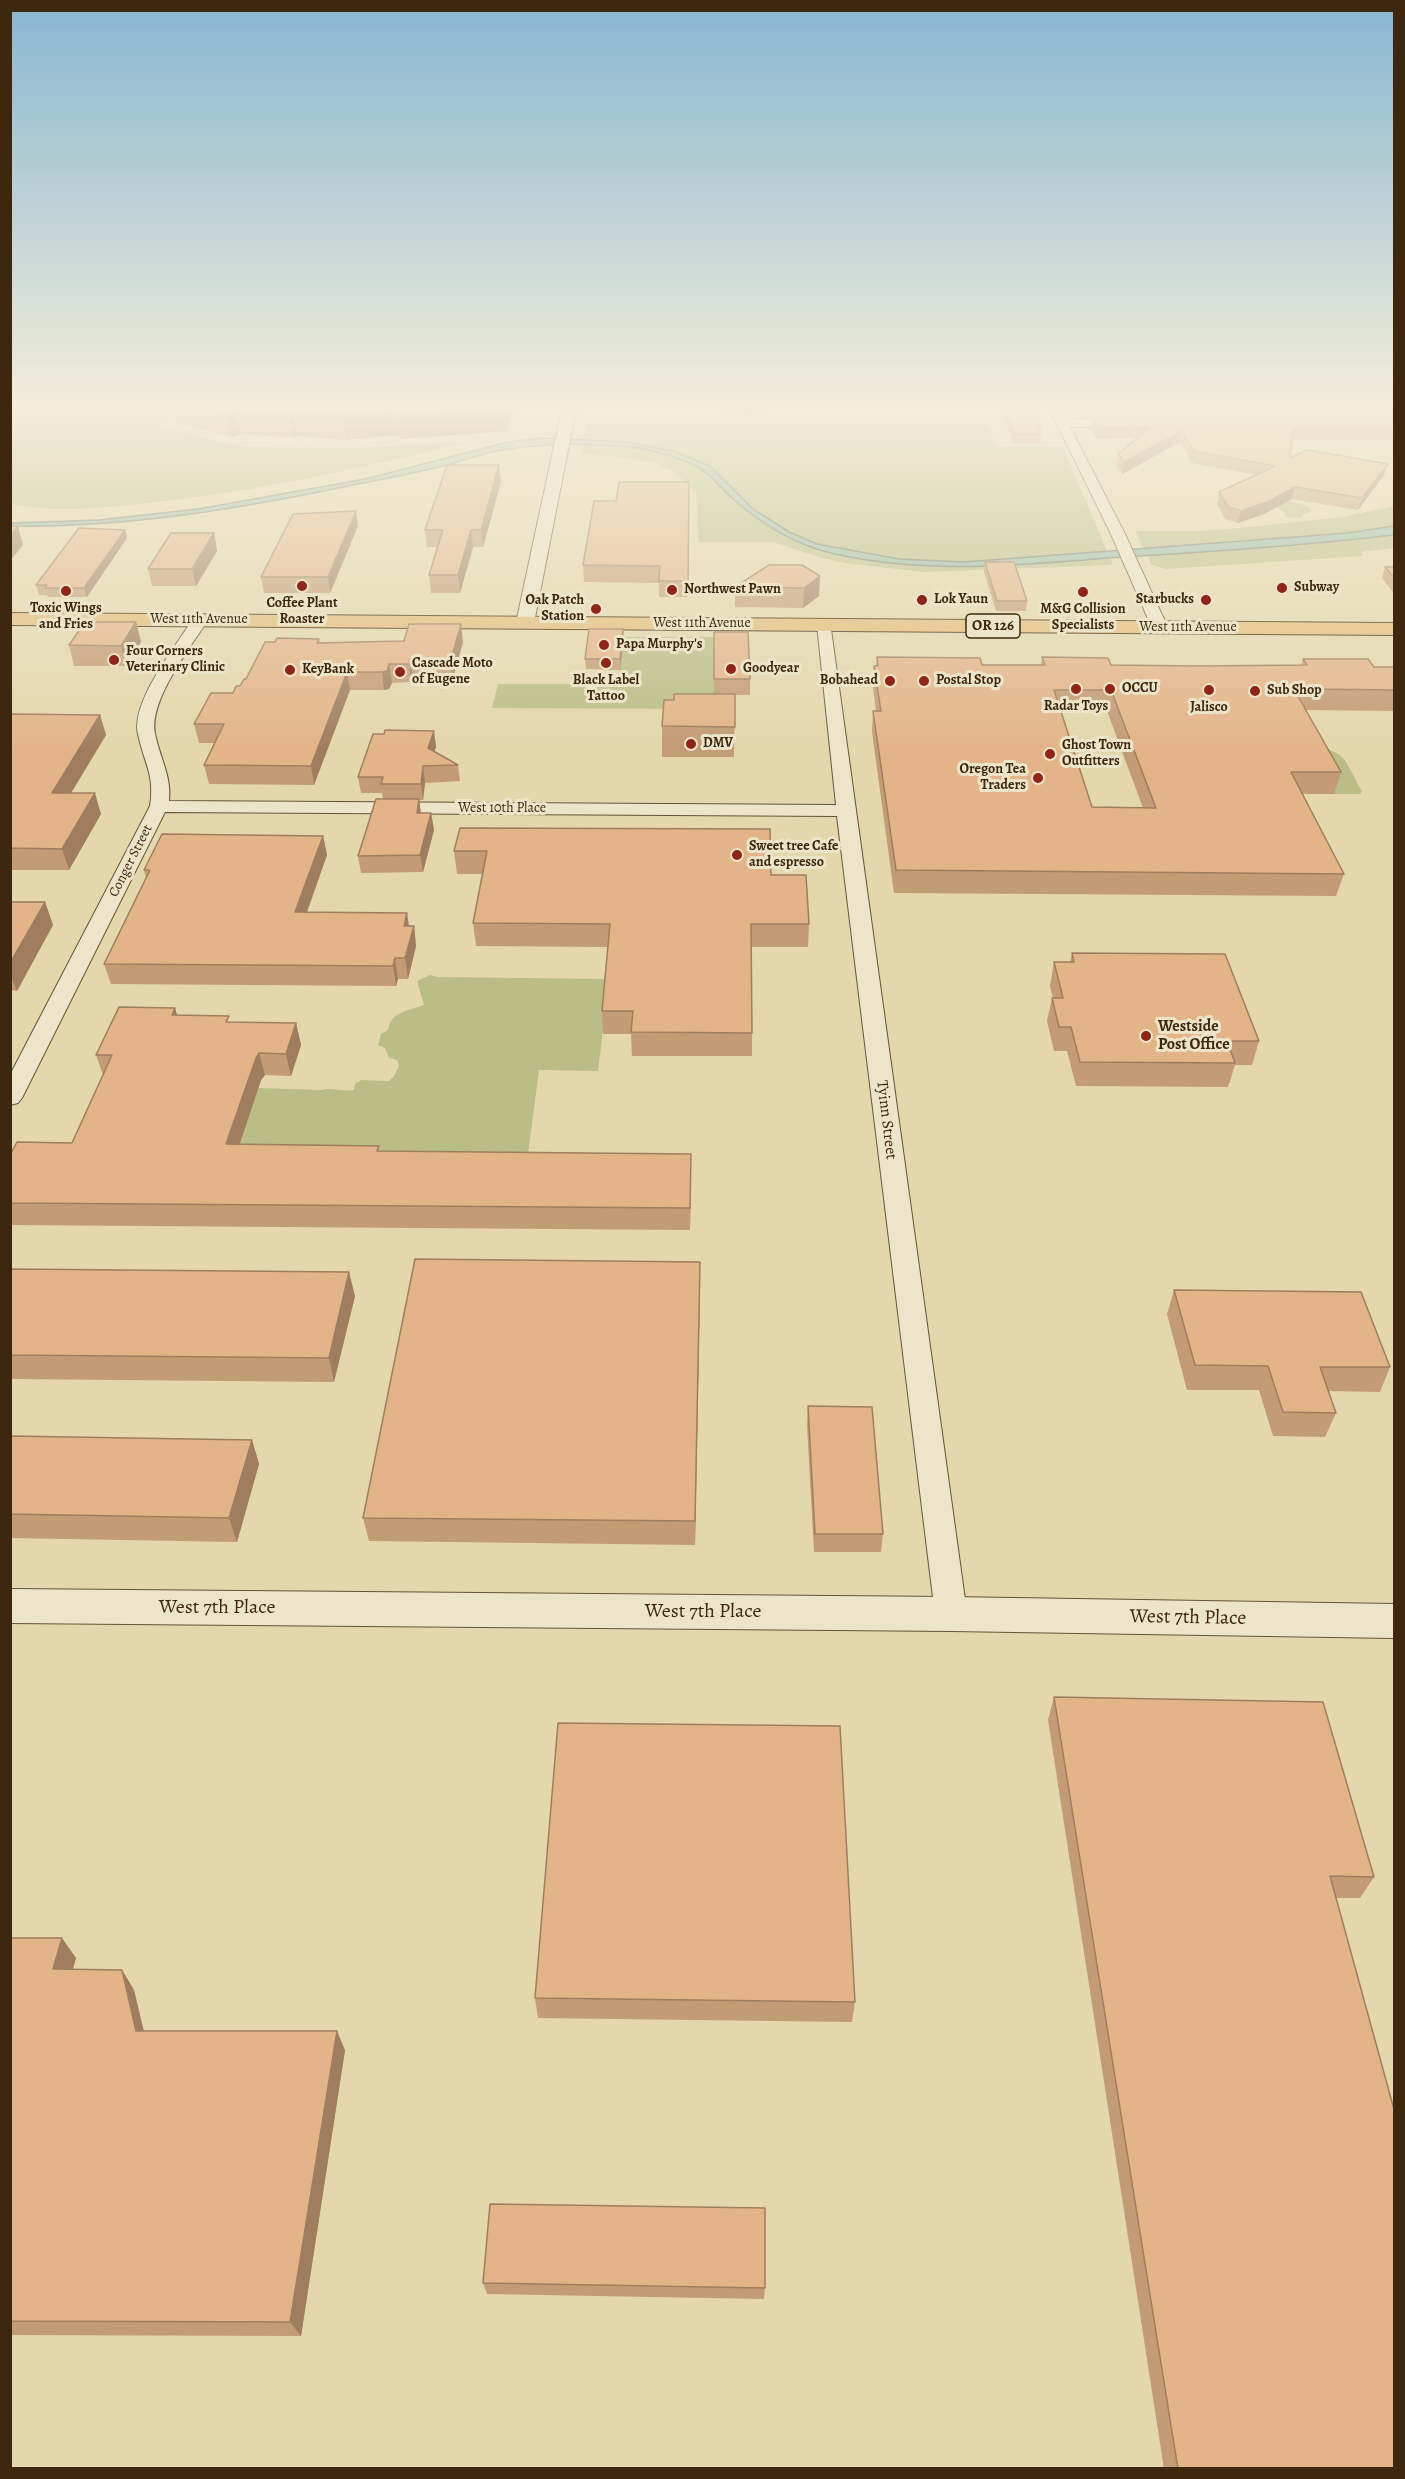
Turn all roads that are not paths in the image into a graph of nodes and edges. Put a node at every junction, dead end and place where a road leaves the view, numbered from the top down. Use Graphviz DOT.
graph roads {
  1 [pos="546,520"];
  2 [pos="1109,520"];
  3 [pos="10,619"];
  4 [pos="200,620"];
  5 [pos="525,622"];
  6 [pos="825,624"];
  7 [pos="1160,628"];
  8 [pos="1395,629"];
  9 [pos="159,806"];
  10 [pos="846,811"];
  11 [pos="10,1098"];
  12 [pos="10,1606"];
  13 [pos="951,1614"];
  14 [pos="1395,1621"];
  1 -- 5 [label="street"];
  2 -- 7 [label="street"];
  3 -- 4 [label="main road, West 11th Avenue / OR 126"];
  4 -- 5 [label="main road, West 11th Avenue / OR 126"];
  4 -- 9 [label="street, Conger Street"];
  5 -- 6 [label="main road, West 11th Avenue / OR 126"];
  6 -- 7 [label="main road, West 11th Avenue / OR 126"];
  6 -- 10 [label="street, Tyinn Street"];
  7 -- 8 [label="main road, West 11th Avenue / OR 126"];
  9 -- 10 [label="street, West 10th Place"];
  9 -- 11 [label="street, Conger Street"];
  10 -- 13 [label="street, Tyinn Street"];
  12 -- 13 [label="street, West 7th Place"];
  13 -- 14 [label="street, West 7th Place"];
}
